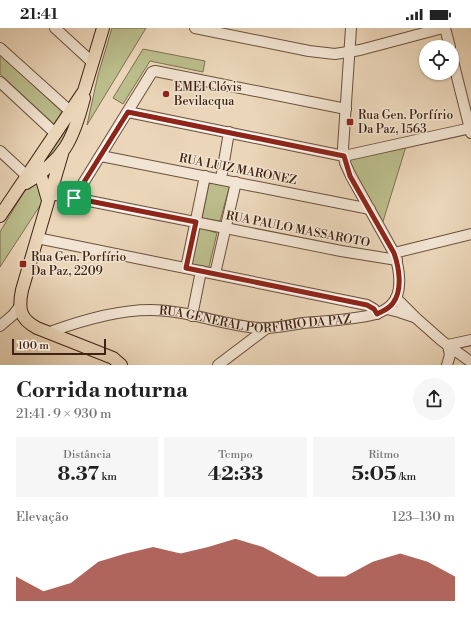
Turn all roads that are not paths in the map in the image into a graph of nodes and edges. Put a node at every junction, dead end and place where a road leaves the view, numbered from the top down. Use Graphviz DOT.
graph roads {
  1 [pos="55,28"];
  2 [pos="103,28"];
  3 [pos="195,28"];
  4 [pos="351,28"];
  5 [pos="444,28"];
  6 [pos="448,40"];
  7 [pos="0,48"];
  8 [pos="350,52"];
  9 [pos="92,62"];
  10 [pos="458,80"];
  11 [pos="0,82"];
  12 [pos="84,91"];
  13 [pos="346,109"];
  14 [pos="128,112"];
  15 [pos="68,115"];
  16 [pos="471,130"];
  17 [pos="74,132"];
  18 [pos="229,132"];
  19 [pos="56,134"];
  20 [pos="0,151"];
  21 [pos="62,154"];
  22 [pos="42,155"];
  23 [pos="100,156"];
  24 [pos="344,156"];
  25 [pos="40,173"];
  26 [pos="27,176"];
  27 [pos="205,176"];
  28 [pos="221,179"];
  29 [pos="236,182"];
  30 [pos="20,187"];
  31 [pos="49,197"];
  32 [pos="74,198"];
  33 [pos="370,209"];
  34 [pos="1,213"];
  35 [pos="196,222"];
  36 [pos="225,228"];
  37 [pos="471,234"];
  38 [pos="37,238"];
  39 [pos="395,256"];
  40 [pos="186,268"];
  41 [pos="201,271"];
  42 [pos="214,274"];
  43 [pos="396,298"];
  44 [pos="386,309"];
  45 [pos="19,313"];
  46 [pos="377,314"];
  47 [pos="192,316"];
  48 [pos="416,318"];
  49 [pos="0,326"];
  50 [pos="267,328"];
  51 [pos="50,332"];
  52 [pos="471,340"];
  53 [pos="448,345"];
  54 [pos="471,362"];
  55 [pos="122,364"];
  56 [pos="218,365"];
  57 [pos="446,365"];
  1 -- 9 [label="street"];
  2 -- 9 [label="main road"];
  3 -- 8 [label="street"];
  4 -- 8 [label="street"];
  5 -- 6 [label="street"];
  5 -- 8 [label="street"];
  7 -- 15 [label="street"];
  8 -- 13 [label="street"];
  9 -- 12 [label="main road"];
  10 -- 16 [label="street"];
  11 -- 19 [label="street"];
  12 -- 15 [label="main road"];
  12 -- 17 [label="main road"];
  13 -- 14 [label="street"];
  13 -- 24 [label="street"];
  14 -- 18 [label="street"];
  14 -- 23 [label="street"];
  15 -- 17 [label="main road"];
  15 -- 19 [label="main road"];
  16 -- 24 [label="street"];
  17 -- 21 [label="main road"];
  18 -- 24 [label="street"];
  18 -- 28 [label="street"];
  19 -- 22 [label="main road"];
  20 -- 26 [label="street"];
  21 -- 25 [label="main road"];
  21 -- 31 [label="main road"];
  22 -- 25 [label="main road"];
  22 -- 26 [label="main road"];
  23 -- 27 [label="street, RUA LUIZ MARONEZ"];
  23 -- 32 [label="street"];
  24 -- 33 [label="street"];
  25 -- 30 [label="main road"];
  25 -- 31 [label="main road"];
  26 -- 30 [label="main road"];
  27 -- 28 [label="street, RUA LUIZ MARONEZ"];
  27 -- 35 [label="street"];
  28 -- 29 [label="street, RUA LUIZ MARONEZ"];
  29 -- 33 [label="street, RUA LUIZ MARONEZ"];
  29 -- 36 [label="street"];
  30 -- 34 [label="main road"];
  31 -- 32 [label="street, RUA PAULO MASSAROTO"];
  31 -- 38 [label="main road"];
  32 -- 35 [label="street, RUA PAULO MASSAROTO"];
  33 -- 39 [label="street"];
  35 -- 36 [label="street, RUA PAULO MASSAROTO"];
  35 -- 40 [label="street"];
  36 -- 39 [label="street, RUA PAULO MASSAROTO"];
  36 -- 42 [label="street"];
  37 -- 39 [label="street"];
  38 -- 40 [label="street"];
  38 -- 45 [label="main road"];
  39 -- 43 [label="street"];
  40 -- 41 [label="street"];
  41 -- 42 [label="street"];
  41 -- 47 [label="street"];
  42 -- 46 [label="street"];
  43 -- 44 [label="street, RUA GENERAL PORFÍRIO DA PAZ"];
  43 -- 48 [label="street"];
  44 -- 46 [label="street, RUA GENERAL PORFÍRIO DA PAZ"];
  44 -- 48 [label="street"];
  45 -- 49 [label="street"];
  45 -- 51 [label="main road"];
  46 -- 50 [label="street, RUA GENERAL PORFÍRIO DA PAZ"];
  47 -- 50 [label="street, RUA GENERAL PORFÍRIO DA PAZ"];
  47 -- 51 [label="street, RUA GENERAL PORFÍRIO DA PAZ"];
  48 -- 53 [label="street"];
  50 -- 56 [label="street"];
  51 -- 55 [label="main road"];
  52 -- 53 [label="street"];
  53 -- 54 [label="street"];
  53 -- 57 [label="street"];
}
